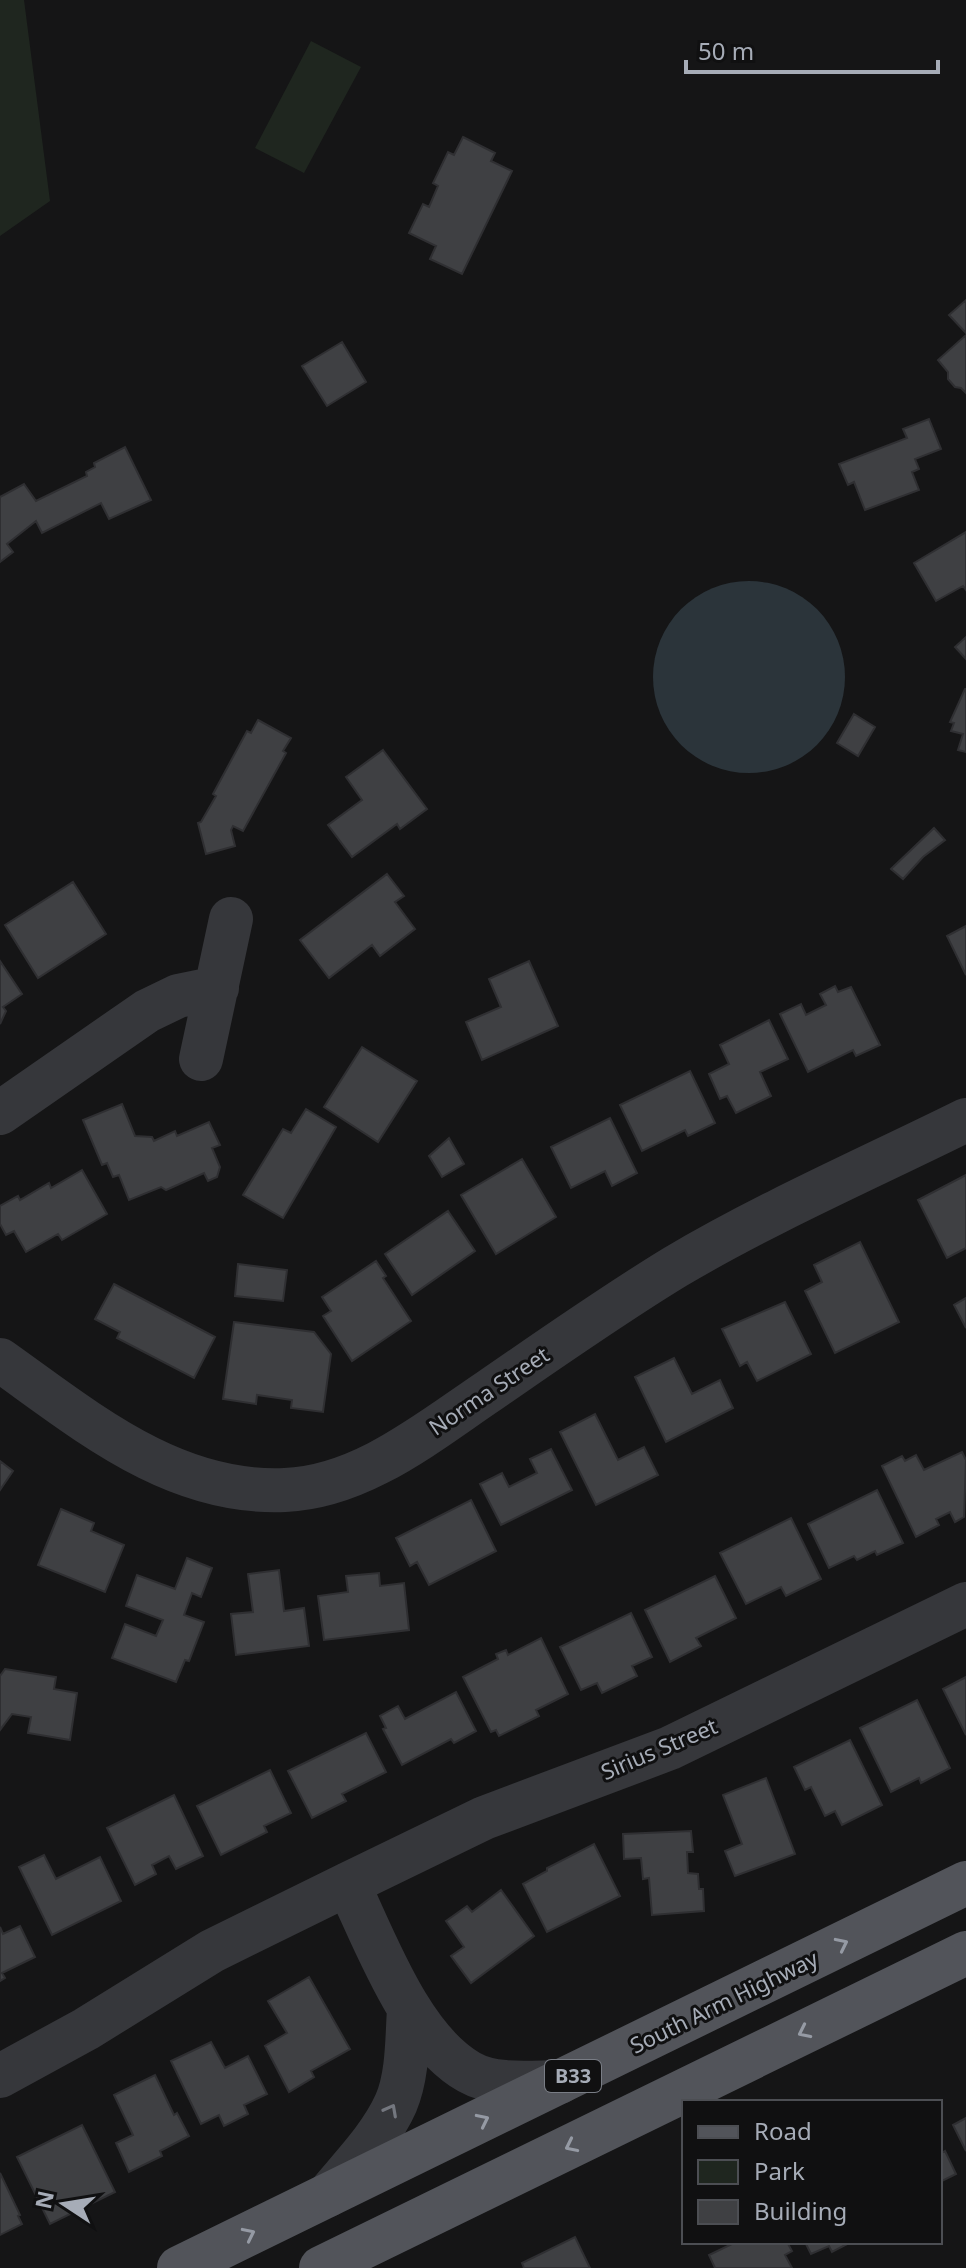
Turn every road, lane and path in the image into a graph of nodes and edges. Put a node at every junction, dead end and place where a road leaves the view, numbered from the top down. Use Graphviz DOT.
graph roads {
  1 [pos="231,919"];
  2 [pos="217,988"];
  3 [pos="201,1059"];
  4 [pos="0,1113"];
  5 [pos="966,1120"];
  6 [pos="0,1360"];
  7 [pos="966,1604"];
  8 [pos="966,1883"];
  9 [pos="348,1884"];
  10 [pos="966,1953"];
  11 [pos="409,2009"];
  12 [pos="0,2076"];
  13 [pos="560,2082"];
  14 [pos="328,2195"];
  15 [pos="179,2268"];
  16 [pos="321,2268"];
  1 -- 2 [label="street"];
  2 -- 3 [label="street"];
  2 -- 4 [label="street"];
  5 -- 6 [label="street, Norma Street"];
  7 -- 9 [label="street, Sirius Street"];
  13 -- 8 [label="main road, South Arm Highway / B33, one-way"];
  9 -- 11 [label="street"];
  9 -- 12 [label="street, Sirius Street"];
  10 -- 16 [label="main road, one-way"];
  11 -- 13 [label="street"];
  14 -- 11 [label="street, one-way"];
  14 -- 13 [label="main road, South Arm Highway / B33, one-way"];
  15 -- 14 [label="main road, South Arm Highway / B33, one-way"];
}
